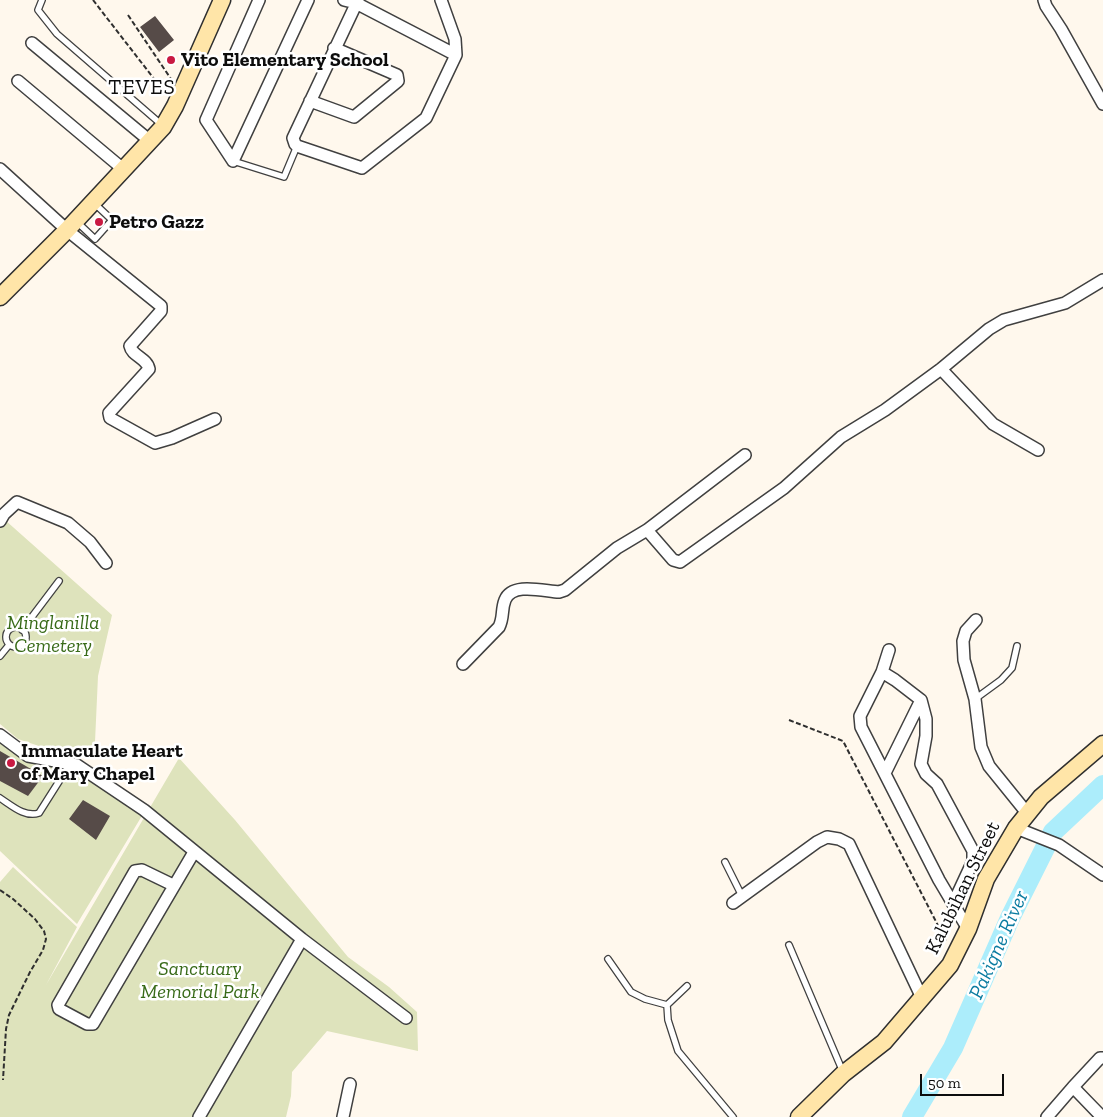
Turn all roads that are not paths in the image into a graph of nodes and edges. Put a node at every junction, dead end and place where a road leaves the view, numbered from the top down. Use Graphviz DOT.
graph roads {
  1 [pos="42,0"];
  2 [pos="222,0"];
  3 [pos="259,0"];
  4 [pos="308,0"];
  5 [pos="344,0"];
  6 [pos="442,0"];
  7 [pos="1044,0"];
  8 [pos="356,1"];
  9 [pos="32,43"];
  10 [pos="334,48"];
  11 [pos="456,55"];
  12 [pos="18,81"];
  13 [pos="1101,97"];
  14 [pos="310,101"];
  15 [pos="163,127"];
  16 [pos="150,141"];
  17 [pos="298,146"];
  18 [pos="233,161"];
  19 [pos="0,169"];
  20 [pos="123,169"];
  21 [pos="93,202"];
  22 [pos="75,229"];
  23 [pos="1103,280"];
  24 [pos="0,297"];
  25 [pos="941,369"];
  26 [pos="215,419"];
  27 [pos="1038,450"];
  28 [pos="745,455"];
  29 [pos="0,520"];
  30 [pos="647,530"];
  31 [pos="106,563"];
  32 [pos="59,581"];
  33 [pos="976,620"];
  34 [pos="22,630"];
  35 [pos="9,645"];
  36 [pos="1017,646"];
  37 [pos="890,650"];
  38 [pos="0,656"];
  39 [pos="463,664"];
  40 [pos="882,672"];
  41 [pos="975,699"];
  42 [pos="922,700"];
  43 [pos="0,735"];
  44 [pos="1103,744"];
  45 [pos="70,764"];
  46 [pos="885,773"];
  47 [pos="0,798"];
  48 [pos="1026,813"];
  49 [pos="1016,828"];
  50 [pos="194,852"];
  51 [pos="725,862"];
  52 [pos="1103,875"];
  53 [pos="173,885"];
  54 [pos="738,900"];
  55 [pos="953,904"];
  56 [pos="968,930"];
  57 [pos="302,939"];
  58 [pos="788,945"];
  59 [pos="608,959"];
  60 [pos="687,986"];
  61 [pos="922,998"];
  62 [pos="667,1005"];
  63 [pos="406,1018"];
  64 [pos="1103,1058"];
  65 [pos="843,1074"];
  66 [pos="350,1084"];
  67 [pos="1073,1086"];
  68 [pos="199,1117"];
  69 [pos="342,1117"];
  70 [pos="733,1117"];
  71 [pos="799,1117"];
  72 [pos="1047,1117"];
  73 [pos="1102,1117"];
  1 -- 15 [label="lane"];
  2 -- 15 [label="street"];
  3 -- 18 [label="street"];
  4 -- 18 [label="street"];
  5 -- 8 [label="street"];
  6 -- 11 [label="street"];
  7 -- 13 [label="street"];
  8 -- 10 [label="street"];
  8 -- 11 [label="street"];
  9 -- 16 [label="street"];
  10 -- 14 [label="street"];
  10 -- 14 [label="street"];
  11 -- 17 [label="street"];
  12 -- 20 [label="street"];
  14 -- 17 [label="street"];
  15 -- 16 [label="street"];
  16 -- 20 [label="street"];
  17 -- 18 [label="lane"];
  19 -- 22 [label="street"];
  20 -- 21 [label="street"];
  21 -- 22 [label="street"];
  21 -- 22 [label="lane"];
  22 -- 24 [label="street"];
  22 -- 26 [label="street"];
  23 -- 25 [label="street"];
  25 -- 27 [label="street"];
  25 -- 30 [label="street"];
  28 -- 30 [label="street"];
  29 -- 31 [label="street"];
  30 -- 39 [label="street"];
  32 -- 34 [label="lane"];
  33 -- 41 [label="street"];
  34 -- 35 [label="lane"];
  34 -- 35 [label="lane"];
  35 -- 38 [label="lane"];
  36 -- 41 [label="lane"];
  37 -- 40 [label="street"];
  40 -- 42 [label="street"];
  40 -- 46 [label="street"];
  41 -- 48 [label="street"];
  42 -- 46 [label="street"];
  42 -- 55 [label="street"];
  43 -- 45 [label="street"];
  44 -- 48 [label="street, Kalubihan Street"];
  45 -- 47 [label="lane"];
  45 -- 50 [label="street"];
  46 -- 55 [label="street"];
  48 -- 49 [label="street, Kalubihan Street"];
  49 -- 52 [label="street"];
  49 -- 56 [label="street, Kalubihan Street"];
  50 -- 53 [label="street"];
  50 -- 57 [label="street"];
  51 -- 54 [label="lane"];
  53 -- 53 [label="street"];
  54 -- 61 [label="street"];
  55 -- 56 [label="street"];
  56 -- 61 [label="street, Kalubihan Street"];
  57 -- 63 [label="street"];
  57 -- 68 [label="street"];
  58 -- 65 [label="lane"];
  59 -- 62 [label="lane"];
  60 -- 62 [label="lane"];
  61 -- 65 [label="street, Kalubihan Street"];
  62 -- 70 [label="lane"];
  64 -- 67 [label="street"];
  65 -- 71 [label="street, Kalubihan Street"];
  66 -- 69 [label="street"];
  67 -- 72 [label="street"];
  67 -- 73 [label="street"];
}
